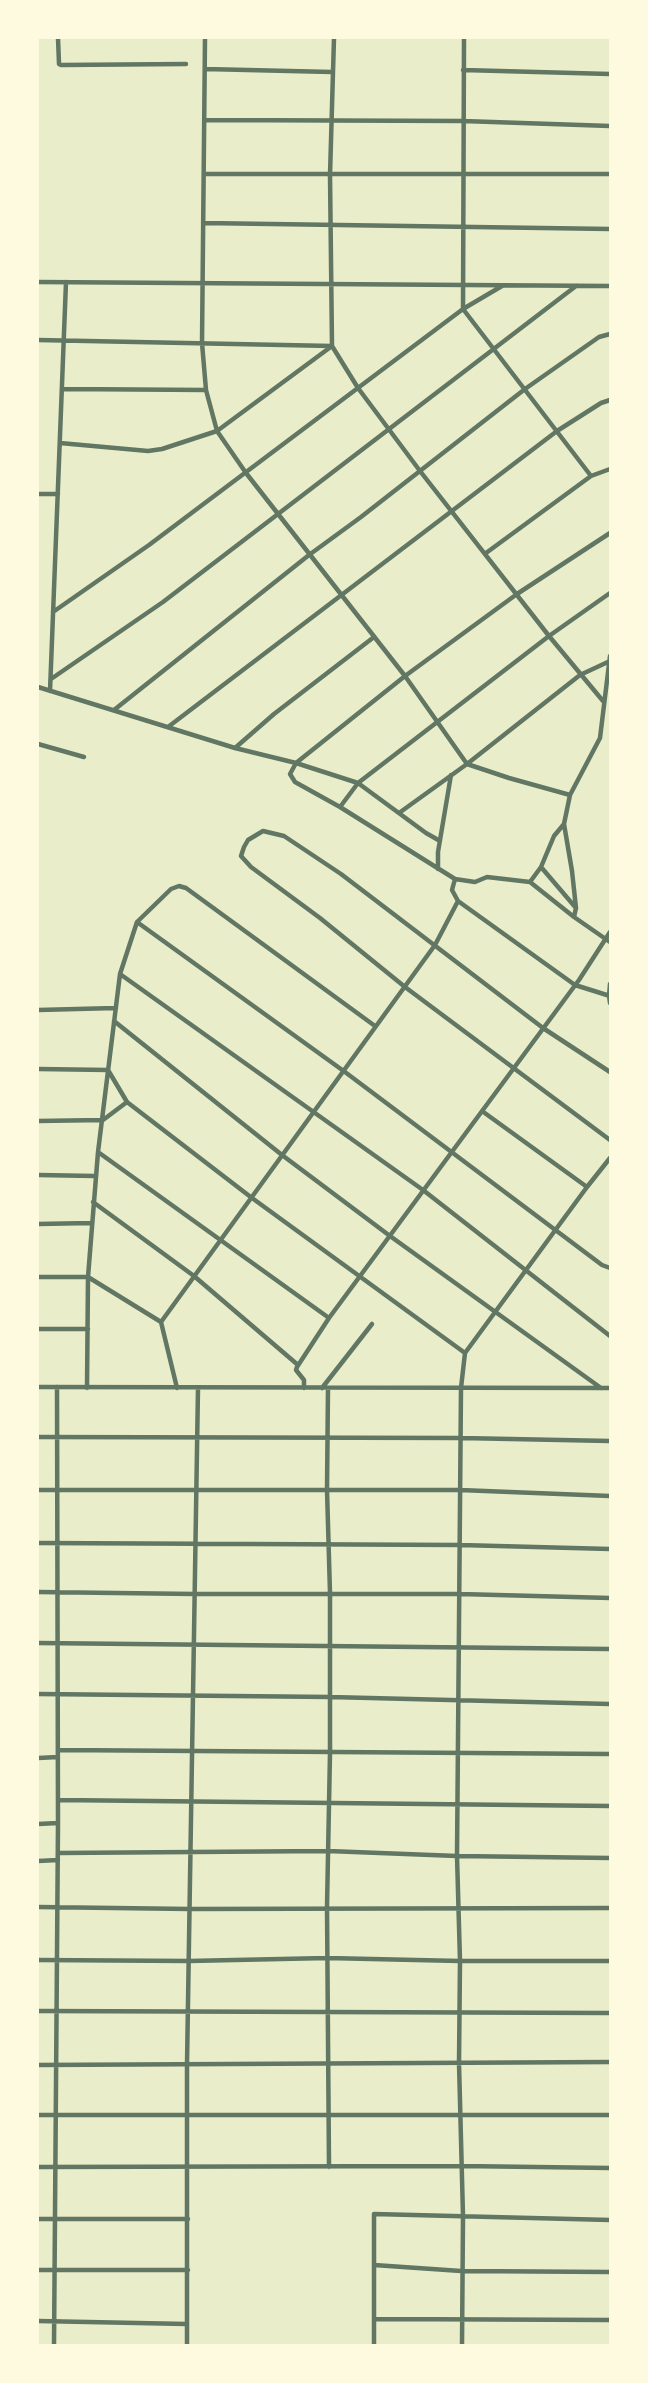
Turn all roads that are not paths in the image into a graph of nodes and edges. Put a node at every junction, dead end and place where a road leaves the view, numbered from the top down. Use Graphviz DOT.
graph roads {
  1 [pos="58,38"];
  2 [pos="205,38"];
  3 [pos="334,38"];
  4 [pos="464,38"];
  5 [pos="186,64"];
  6 [pos="205,69"];
  7 [pos="463,70"];
  8 [pos="333,72"];
  9 [pos="610,74"];
  10 [pos="205,120"];
  11 [pos="463,121"];
  12 [pos="331,122"];
  13 [pos="610,126"];
  14 [pos="204,174"];
  15 [pos="463,174"];
  16 [pos="610,174"];
  17 [pos="330,175"];
  18 [pos="203,223"];
  19 [pos="330,225"];
  20 [pos="462,226"];
  21 [pos="610,229"];
  22 [pos="38,282"];
  23 [pos="66,282"];
  24 [pos="201,283"];
  25 [pos="333,284"];
  26 [pos="463,285"];
  27 [pos="503,285"];
  28 [pos="576,286"];
  29 [pos="610,286"];
  30 [pos="463,309"];
  31 [pos="610,334"];
  32 [pos="38,340"];
  33 [pos="65,341"];
  34 [pos="202,344"];
  35 [pos="332,346"];
  36 [pos="494,349"];
  37 [pos="358,388"];
  38 [pos="63,389"];
  39 [pos="525,389"];
  40 [pos="206,390"];
  41 [pos="610,400"];
  42 [pos="390,428"];
  43 [pos="216,431"];
  44 [pos="557,431"];
  45 [pos="60,443"];
  46 [pos="610,469"];
  47 [pos="420,471"];
  48 [pos="246,473"];
  49 [pos="591,476"];
  50 [pos="38,494"];
  51 [pos="58,494"];
  52 [pos="453,512"];
  53 [pos="278,513"];
  54 [pos="610,533"];
  55 [pos="486,553"];
  56 [pos="309,555"];
  57 [pos="610,593"];
  58 [pos="517,594"];
  59 [pos="343,596"];
  60 [pos="53,612"];
  61 [pos="549,636"];
  62 [pos="374,638"];
  63 [pos="610,660"];
  64 [pos="580,675"];
  65 [pos="405,676"];
  66 [pos="51,679"];
  67 [pos="38,687"];
  68 [pos="50,691"];
  69 [pos="603,701"];
  70 [pos="114,710"];
  71 [pos="437,721"];
  72 [pos="168,727"];
  73 [pos="38,744"];
  74 [pos="235,748"];
  75 [pos="84,756"];
  76 [pos="296,763"];
  77 [pos="467,764"];
  78 [pos="451,775"];
  79 [pos="358,783"];
  80 [pos="570,795"];
  81 [pos="340,807"];
  82 [pos="399,813"];
  83 [pos="564,824"];
  84 [pos="440,841"];
  85 [pos="541,867"];
  86 [pos="438,869"];
  87 [pos="455,879"];
  88 [pos="530,882"];
  89 [pos="459,901"];
  90 [pos="576,908"];
  91 [pos="574,917"];
  92 [pos="137,922"];
  93 [pos="610,932"];
  94 [pos="609,941"];
  95 [pos="435,945"];
  96 [pos="120,974"];
  97 [pos="610,984"];
  98 [pos="575,985"];
  99 [pos="405,987"];
  100 [pos="610,996"];
  101 [pos="610,1004"];
  102 [pos="116,1008"];
  103 [pos="38,1010"];
  104 [pos="114,1021"];
  105 [pos="375,1026"];
  106 [pos="543,1028"];
  107 [pos="514,1067"];
  108 [pos="38,1069"];
  109 [pos="108,1070"];
  110 [pos="345,1072"];
  111 [pos="610,1072"];
  112 [pos="127,1101"];
  113 [pos="482,1111"];
  114 [pos="315,1112"];
  115 [pos="103,1120"];
  116 [pos="38,1121"];
  117 [pos="610,1140"];
  118 [pos="452,1151"];
  119 [pos="98,1152"];
  120 [pos="282,1155"];
  121 [pos="610,1158"];
  122 [pos="38,1175"];
  123 [pos="95,1176"];
  124 [pos="586,1187"];
  125 [pos="423,1190"];
  126 [pos="252,1198"];
  127 [pos="93,1202"];
  128 [pos="91,1223"];
  129 [pos="38,1224"];
  130 [pos="556,1228"];
  131 [pos="390,1236"];
  132 [pos="219,1241"];
  133 [pos="610,1268"];
  134 [pos="525,1269"];
  135 [pos="88,1276"];
  136 [pos="194,1276"];
  137 [pos="360,1276"];
  138 [pos="38,1277"];
  139 [pos="495,1311"];
  140 [pos="328,1318"];
  141 [pos="160,1322"];
  142 [pos="372,1324"];
  143 [pos="38,1329"];
  144 [pos="88,1329"];
  145 [pos="610,1336"];
  146 [pos="465,1353"];
  147 [pos="298,1365"];
  148 [pos="38,1387"];
  149 [pos="57,1387"];
  150 [pos="87,1388"];
  151 [pos="177,1388"];
  152 [pos="198,1388"];
  153 [pos="304,1388"];
  154 [pos="325,1388"];
  155 [pos="461,1388"];
  156 [pos="601,1388"];
  157 [pos="610,1388"];
  158 [pos="38,1437"];
  159 [pos="58,1437"];
  160 [pos="327,1437"];
  161 [pos="196,1438"];
  162 [pos="461,1438"];
  163 [pos="610,1442"];
  164 [pos="38,1490"];
  165 [pos="59,1490"];
  166 [pos="196,1490"];
  167 [pos="327,1490"];
  168 [pos="460,1490"];
  169 [pos="610,1496"];
  170 [pos="38,1544"];
  171 [pos="59,1544"];
  172 [pos="328,1544"];
  173 [pos="195,1545"];
  174 [pos="460,1545"];
  175 [pos="610,1549"];
  176 [pos="38,1592"];
  177 [pos="58,1592"];
  178 [pos="330,1593"];
  179 [pos="195,1594"];
  180 [pos="460,1594"];
  181 [pos="610,1598"];
  182 [pos="38,1643"];
  183 [pos="58,1643"];
  184 [pos="194,1646"];
  185 [pos="330,1646"];
  186 [pos="459,1647"];
  187 [pos="610,1649"];
  188 [pos="38,1694"];
  189 [pos="57,1694"];
  190 [pos="193,1696"];
  191 [pos="330,1697"];
  192 [pos="459,1701"];
  193 [pos="610,1704"];
  194 [pos="58,1749"];
  195 [pos="191,1750"];
  196 [pos="330,1753"];
  197 [pos="459,1753"];
  198 [pos="610,1754"];
  199 [pos="58,1757"];
  200 [pos="38,1758"];
  201 [pos="58,1800"];
  202 [pos="191,1802"];
  203 [pos="329,1803"];
  204 [pos="458,1803"];
  205 [pos="610,1806"];
  206 [pos="58,1823"];
  207 [pos="38,1824"];
  208 [pos="328,1851"];
  209 [pos="58,1853"];
  210 [pos="191,1853"];
  211 [pos="458,1856"];
  212 [pos="610,1858"];
  213 [pos="58,1860"];
  214 [pos="38,1861"];
  215 [pos="38,1907"];
  216 [pos="58,1907"];
  217 [pos="327,1907"];
  218 [pos="610,1908"];
  219 [pos="190,1909"];
  220 [pos="458,1909"];
  221 [pos="327,1958"];
  222 [pos="38,1960"];
  223 [pos="57,1961"];
  224 [pos="189,1961"];
  225 [pos="460,1961"];
  226 [pos="610,1961"];
  227 [pos="38,2011"];
  228 [pos="56,2011"];
  229 [pos="188,2011"];
  230 [pos="327,2013"];
  231 [pos="459,2013"];
  232 [pos="610,2013"];
  233 [pos="610,2062"];
  234 [pos="459,2063"];
  235 [pos="187,2064"];
  236 [pos="329,2064"];
  237 [pos="38,2065"];
  238 [pos="56,2065"];
  239 [pos="460,2114"];
  240 [pos="38,2115"];
  241 [pos="55,2115"];
  242 [pos="610,2115"];
  243 [pos="188,2116"];
  244 [pos="329,2116"];
  245 [pos="461,2166"];
  246 [pos="38,2167"];
  247 [pos="54,2167"];
  248 [pos="329,2167"];
  249 [pos="188,2168"];
  250 [pos="610,2168"];
  251 [pos="463,2216"];
  252 [pos="38,2219"];
  253 [pos="188,2219"];
  254 [pos="54,2220"];
  255 [pos="610,2220"];
  256 [pos="374,2265"];
  257 [pos="38,2270"];
  258 [pos="54,2270"];
  259 [pos="188,2270"];
  260 [pos="461,2271"];
  261 [pos="610,2272"];
  262 [pos="374,2319"];
  263 [pos="464,2320"];
  264 [pos="610,2320"];
  265 [pos="38,2321"];
  266 [pos="54,2321"];
  267 [pos="188,2324"];
  268 [pos="54,2346"];
  269 [pos="187,2346"];
  270 [pos="374,2346"];
  271 [pos="462,2346"];
  1 -- 5 [label="street"];
  2 -- 6 [label="street"];
  3 -- 8 [label="street"];
  4 -- 7 [label="street"];
  6 -- 8 [label="street"];
  6 -- 10 [label="street"];
  7 -- 9 [label="street"];
  7 -- 11 [label="street"];
  8 -- 12 [label="street"];
  10 -- 12 [label="street"];
  10 -- 14 [label="street"];
  11 -- 12 [label="street"];
  11 -- 13 [label="street"];
  11 -- 15 [label="street"];
  12 -- 17 [label="street"];
  14 -- 17 [label="street"];
  14 -- 18 [label="street"];
  15 -- 16 [label="street"];
  15 -- 17 [label="street"];
  15 -- 20 [label="street"];
  17 -- 19 [label="street"];
  18 -- 19 [label="street"];
  18 -- 24 [label="street"];
  19 -- 20 [label="street"];
  19 -- 25 [label="street"];
  20 -- 21 [label="street"];
  20 -- 26 [label="street"];
  22 -- 23 [label="street"];
  23 -- 24 [label="street"];
  23 -- 33 [label="street"];
  24 -- 25 [label="street"];
  24 -- 34 [label="street"];
  25 -- 26 [label="street"];
  25 -- 35 [label="street"];
  26 -- 27 [label="street"];
  26 -- 30 [label="street"];
  27 -- 28 [label="street"];
  27 -- 30 [label="street"];
  28 -- 29 [label="street"];
  28 -- 36 [label="street"];
  30 -- 36 [label="street"];
  30 -- 37 [label="street"];
  31 -- 39 [label="street"];
  32 -- 33 [label="street"];
  33 -- 34 [label="street"];
  33 -- 38 [label="street"];
  34 -- 35 [label="street"];
  34 -- 40 [label="street"];
  35 -- 37 [label="street"];
  35 -- 43 [label="street"];
  36 -- 39 [label="street"];
  36 -- 42 [label="street"];
  37 -- 42 [label="street"];
  37 -- 48 [label="street"];
  38 -- 40 [label="street"];
  38 -- 45 [label="street"];
  39 -- 44 [label="street"];
  39 -- 47 [label="street"];
  40 -- 43 [label="street"];
  41 -- 44 [label="street"];
  42 -- 47 [label="street"];
  42 -- 53 [label="street"];
  43 -- 45 [label="street"];
  43 -- 48 [label="street"];
  44 -- 49 [label="street"];
  44 -- 52 [label="street"];
  45 -- 51 [label="street"];
  46 -- 49 [label="street"];
  47 -- 52 [label="street"];
  47 -- 56 [label="street"];
  48 -- 53 [label="street"];
  48 -- 60 [label="street"];
  49 -- 55 [label="street"];
  50 -- 51 [label="street"];
  51 -- 60 [label="street"];
  52 -- 55 [label="street"];
  52 -- 59 [label="street"];
  53 -- 56 [label="street"];
  53 -- 66 [label="street"];
  54 -- 58 [label="street"];
  55 -- 58 [label="street"];
  56 -- 59 [label="street"];
  56 -- 70 [label="street"];
  57 -- 61 [label="street"];
  58 -- 61 [label="street"];
  58 -- 65 [label="street"];
  59 -- 62 [label="street"];
  59 -- 72 [label="street"];
  60 -- 66 [label="street"];
  61 -- 64 [label="street"];
  61 -- 71 [label="street"];
  62 -- 65 [label="street"];
  62 -- 74 [label="street"];
  63 -- 64 [label="street"];
  63 -- 69 [label="street"];
  64 -- 69 [label="street"];
  64 -- 77 [label="street"];
  65 -- 71 [label="street"];
  65 -- 76 [label="street"];
  66 -- 68 [label="street"];
  67 -- 68 [label="street"];
  68 -- 70 [label="street"];
  69 -- 80 [label="street"];
  70 -- 72 [label="street"];
  71 -- 77 [label="street"];
  71 -- 79 [label="street"];
  72 -- 74 [label="street"];
  73 -- 75 [label="street"];
  74 -- 76 [label="street"];
  76 -- 79 [label="street"];
  76 -- 81 [label="street"];
  77 -- 78 [label="street"];
  77 -- 80 [label="street"];
  78 -- 82 [label="street"];
  78 -- 84 [label="street"];
  79 -- 81 [label="street"];
  79 -- 82 [label="street"];
  80 -- 83 [label="street"];
  81 -- 86 [label="street"];
  82 -- 84 [label="street"];
  83 -- 85 [label="street"];
  83 -- 90 [label="street"];
  84 -- 86 [label="street"];
  85 -- 88 [label="street"];
  85 -- 90 [label="street"];
  86 -- 87 [label="street"];
  87 -- 88 [label="street"];
  87 -- 89 [label="street"];
  88 -- 91 [label="street"];
  89 -- 95 [label="street"];
  89 -- 98 [label="street"];
  90 -- 91 [label="street"];
  91 -- 94 [label="street"];
  92 -- 96 [label="street"];
  92 -- 105 [label="street"];
  92 -- 110 [label="street"];
  93 -- 94 [label="street"];
  94 -- 98 [label="street"];
  95 -- 99 [label="street"];
  95 -- 99 [label="street"];
  95 -- 106 [label="street"];
  96 -- 102 [label="street"];
  96 -- 114 [label="street"];
  97 -- 100 [label="street"];
  98 -- 100 [label="street"];
  98 -- 106 [label="street"];
  99 -- 105 [label="street"];
  99 -- 107 [label="street"];
  100 -- 101 [label="street"];
  102 -- 103 [label="street"];
  102 -- 104 [label="street"];
  104 -- 109 [label="street"];
  104 -- 120 [label="street"];
  105 -- 110 [label="street"];
  106 -- 107 [label="street"];
  106 -- 111 [label="street"];
  107 -- 113 [label="street"];
  107 -- 117 [label="street"];
  108 -- 109 [label="street"];
  109 -- 112 [label="street"];
  109 -- 115 [label="street"];
  110 -- 114 [label="street"];
  110 -- 118 [label="street"];
  112 -- 115 [label="street"];
  112 -- 126 [label="street"];
  113 -- 118 [label="street"];
  113 -- 124 [label="street"];
  114 -- 120 [label="street"];
  114 -- 125 [label="street"];
  115 -- 116 [label="street"];
  115 -- 119 [label="street"];
  118 -- 125 [label="street"];
  118 -- 130 [label="street"];
  119 -- 123 [label="street"];
  119 -- 132 [label="street"];
  120 -- 126 [label="street"];
  120 -- 131 [label="street"];
  121 -- 124 [label="street"];
  122 -- 123 [label="street"];
  123 -- 127 [label="street"];
  124 -- 130 [label="street"];
  125 -- 131 [label="street"];
  125 -- 134 [label="street"];
  126 -- 132 [label="street"];
  126 -- 137 [label="street"];
  127 -- 128 [label="street"];
  127 -- 136 [label="street"];
  128 -- 129 [label="street"];
  128 -- 135 [label="street"];
  130 -- 133 [label="street"];
  130 -- 134 [label="street"];
  131 -- 137 [label="street"];
  131 -- 139 [label="street"];
  132 -- 136 [label="street"];
  132 -- 140 [label="street"];
  134 -- 139 [label="street"];
  134 -- 145 [label="street"];
  135 -- 138 [label="street"];
  135 -- 141 [label="street"];
  135 -- 144 [label="street"];
  136 -- 141 [label="street"];
  136 -- 147 [label="street"];
  137 -- 140 [label="street"];
  137 -- 146 [label="street"];
  139 -- 146 [label="street"];
  139 -- 156 [label="street"];
  140 -- 147 [label="street"];
  141 -- 151 [label="street"];
  142 -- 154 [label="street"];
  143 -- 144 [label="street"];
  144 -- 150 [label="street"];
  146 -- 155 [label="street"];
  147 -- 153 [label="street"];
  148 -- 149 [label="street"];
  149 -- 150 [label="street"];
  149 -- 159 [label="street"];
  150 -- 151 [label="street"];
  151 -- 152 [label="street"];
  152 -- 153 [label="street"];
  152 -- 161 [label="street"];
  153 -- 154 [label="street"];
  154 -- 155 [label="street"];
  154 -- 160 [label="street"];
  155 -- 156 [label="street"];
  155 -- 162 [label="street"];
  156 -- 157 [label="street"];
  158 -- 159 [label="street"];
  159 -- 161 [label="street"];
  159 -- 165 [label="street"];
  160 -- 161 [label="street"];
  160 -- 162 [label="street"];
  160 -- 167 [label="street"];
  161 -- 166 [label="street"];
  162 -- 163 [label="street"];
  162 -- 168 [label="street"];
  164 -- 165 [label="street"];
  165 -- 166 [label="street"];
  165 -- 171 [label="street"];
  166 -- 167 [label="street"];
  166 -- 173 [label="street"];
  167 -- 168 [label="street"];
  167 -- 172 [label="street"];
  168 -- 169 [label="street"];
  168 -- 174 [label="street"];
  170 -- 171 [label="street"];
  171 -- 173 [label="street"];
  171 -- 177 [label="street"];
  172 -- 173 [label="street"];
  172 -- 174 [label="street"];
  172 -- 178 [label="street"];
  173 -- 179 [label="street"];
  174 -- 175 [label="street"];
  174 -- 180 [label="street"];
  176 -- 177 [label="street"];
  177 -- 179 [label="street"];
  177 -- 183 [label="street"];
  178 -- 179 [label="street"];
  178 -- 180 [label="street"];
  178 -- 185 [label="street"];
  179 -- 184 [label="street"];
  180 -- 181 [label="street"];
  180 -- 186 [label="street"];
  182 -- 183 [label="street"];
  183 -- 184 [label="street"];
  183 -- 189 [label="street"];
  184 -- 185 [label="street"];
  184 -- 190 [label="street"];
  185 -- 186 [label="street"];
  185 -- 191 [label="street"];
  186 -- 187 [label="street"];
  186 -- 192 [label="street"];
  188 -- 189 [label="street"];
  189 -- 190 [label="street"];
  189 -- 194 [label="street"];
  190 -- 191 [label="street"];
  190 -- 195 [label="street"];
  191 -- 192 [label="street"];
  191 -- 196 [label="street"];
  192 -- 193 [label="street"];
  192 -- 197 [label="street"];
  194 -- 195 [label="street"];
  194 -- 199 [label="street"];
  195 -- 196 [label="street"];
  195 -- 202 [label="street"];
  196 -- 197 [label="street"];
  196 -- 203 [label="street"];
  197 -- 198 [label="street"];
  197 -- 204 [label="street"];
  199 -- 200 [label="street"];
  199 -- 201 [label="street"];
  201 -- 202 [label="street"];
  201 -- 206 [label="street"];
  202 -- 203 [label="street"];
  202 -- 210 [label="street"];
  203 -- 204 [label="street"];
  203 -- 208 [label="street"];
  204 -- 205 [label="street"];
  204 -- 211 [label="street"];
  206 -- 207 [label="street"];
  206 -- 209 [label="street"];
  208 -- 210 [label="street"];
  208 -- 211 [label="street"];
  208 -- 217 [label="street"];
  209 -- 210 [label="street"];
  209 -- 213 [label="street"];
  210 -- 219 [label="street"];
  211 -- 212 [label="street"];
  211 -- 220 [label="street"];
  213 -- 214 [label="street"];
  213 -- 216 [label="street"];
  215 -- 216 [label="street"];
  216 -- 219 [label="street"];
  216 -- 223 [label="street"];
  217 -- 219 [label="street"];
  217 -- 220 [label="street"];
  217 -- 221 [label="street"];
  218 -- 220 [label="street"];
  219 -- 224 [label="street"];
  220 -- 225 [label="street"];
  221 -- 224 [label="street"];
  221 -- 225 [label="street"];
  221 -- 230 [label="street"];
  222 -- 223 [label="street"];
  223 -- 224 [label="street"];
  223 -- 228 [label="street"];
  224 -- 229 [label="street"];
  225 -- 226 [label="street"];
  225 -- 231 [label="street"];
  227 -- 228 [label="street"];
  228 -- 229 [label="street"];
  228 -- 238 [label="street"];
  229 -- 230 [label="street"];
  229 -- 235 [label="street"];
  230 -- 231 [label="street"];
  230 -- 236 [label="street"];
  231 -- 232 [label="street"];
  231 -- 234 [label="street"];
  233 -- 234 [label="street"];
  234 -- 236 [label="street"];
  234 -- 239 [label="street"];
  235 -- 236 [label="street"];
  235 -- 238 [label="street"];
  235 -- 243 [label="street"];
  236 -- 244 [label="street"];
  237 -- 238 [label="street"];
  238 -- 241 [label="street"];
  239 -- 242 [label="street"];
  239 -- 244 [label="street"];
  239 -- 245 [label="street"];
  240 -- 241 [label="street"];
  241 -- 243 [label="street"];
  241 -- 247 [label="street"];
  243 -- 244 [label="street"];
  243 -- 249 [label="street"];
  244 -- 248 [label="street"];
  245 -- 248 [label="street"];
  245 -- 250 [label="street"];
  245 -- 251 [label="street"];
  246 -- 247 [label="street"];
  247 -- 249 [label="street"];
  247 -- 254 [label="street"];
  248 -- 249 [label="street"];
  249 -- 253 [label="street"];
  251 -- 255 [label="street"];
  251 -- 256 [label="street"];
  251 -- 260 [label="street"];
  252 -- 254 [label="street"];
  253 -- 254 [label="street"];
  253 -- 259 [label="street"];
  254 -- 258 [label="street"];
  256 -- 260 [label="street"];
  256 -- 262 [label="street"];
  257 -- 258 [label="street"];
  258 -- 259 [label="street"];
  258 -- 266 [label="street"];
  259 -- 267 [label="street"];
  260 -- 261 [label="street"];
  260 -- 263 [label="street"];
  262 -- 263 [label="street"];
  262 -- 270 [label="street"];
  263 -- 264 [label="street"];
  263 -- 271 [label="street"];
  265 -- 266 [label="street"];
  266 -- 267 [label="street"];
  266 -- 268 [label="street"];
  267 -- 269 [label="street"];
}
